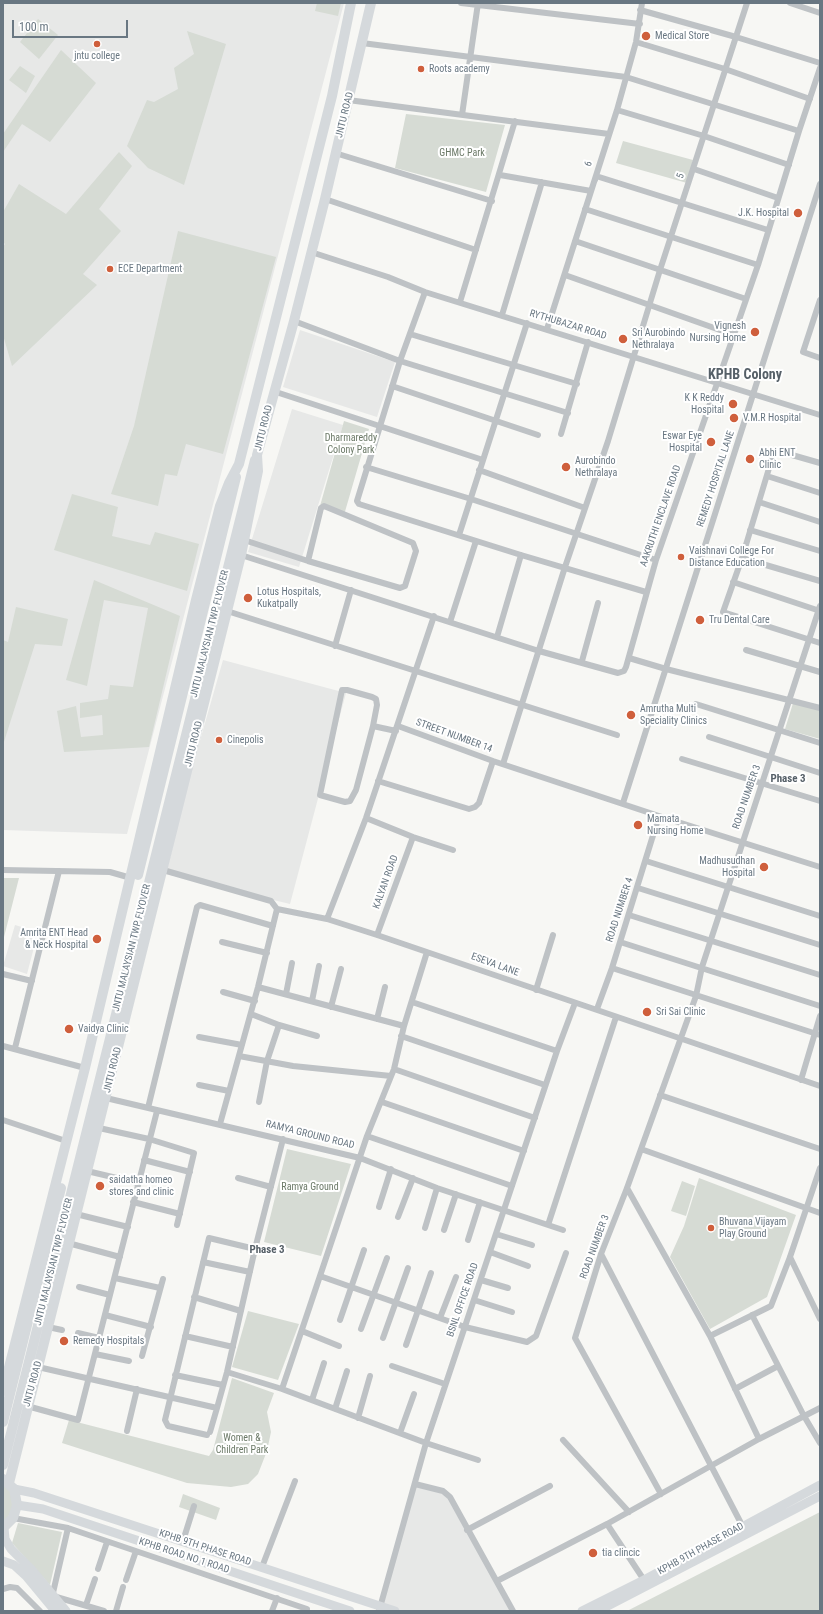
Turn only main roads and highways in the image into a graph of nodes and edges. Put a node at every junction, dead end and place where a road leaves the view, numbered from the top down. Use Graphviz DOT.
graph roads {
  1 [pos="351,3"];
  2 [pos="371,3"];
  3 [pos="340,58"];
  4 [pos="357,63"];
  5 [pos="257,455"];
  6 [pos="240,464"];
  7 [pos="38,1249"];
  8 [pos="65,1256"];
  9 [pos="4,1386"];
  10 [pos="3,1422"];
  11 [pos="3,1465"];
  12 [pos="8,1484"];
  13 [pos="820,1485"];
  14 [pos="820,1496"];
  15 [pos="17,1505"];
  16 [pos="3,1528"];
  17 [pos="745,1530"];
  18 [pos="689,1559"];
  19 [pos="3,1561"];
  20 [pos="50,1598"];
  21 [pos="380,1609"];
  22 [pos="55,1611"];
  23 [pos="66,1611"];
  24 [pos="350,1611"];
  25 [pos="395,1611"];
  26 [pos="582,1611"];
  27 [pos="598,1611"];
  1 -- 3 [label="main road, JNTU ROAD"];
  2 -- 4 [label="main road, JNTU ROAD"];
  3 -- 4 [label="main road"];
  3 -- 6 [label="main road, JNTU ROAD"];
  4 -- 5 [label="main road, JNTU ROAD"];
  5 -- 8 [label="main road, JNTU ROAD"];
  5 -- 11 [label="main road, JNTU MALAYSIAN TWP FLYOVER"];
  6 -- 7 [label="main road, JNTU ROAD"];
  6 -- 10 [label="main road, JNTU MALAYSIAN TWP FLYOVER"];
  7 -- 8 [label="main road"];
  7 -- 9 [label="main road, JNTU ROAD"];
  8 -- 12 [label="main road, JNTU ROAD"];
  12 -- 15 [label="main road"];
  12 -- 21 [label="main road, KPHB 9TH PHASE ROAD"];
  13 -- 17 [label="main road, KPHB 9TH PHASE ROAD"];
  14 -- 17 [label="main road"];
  15 -- 16 [label="main road"];
  15 -- 24 [label="main road, KPHB ROAD NO 1 ROAD"];
  16 -- 20 [label="main road"];
  17 -- 18 [label="main road"];
  18 -- 26 [label="main road, KPHB 9TH PHASE ROAD"];
  18 -- 27 [label="main road"];
  19 -- 20 [label="main road"];
  20 -- 22 [label="main road"];
  20 -- 23 [label="main road"];
  21 -- 25 [label="main road, KPHB 9TH PHASE ROAD"];
}
